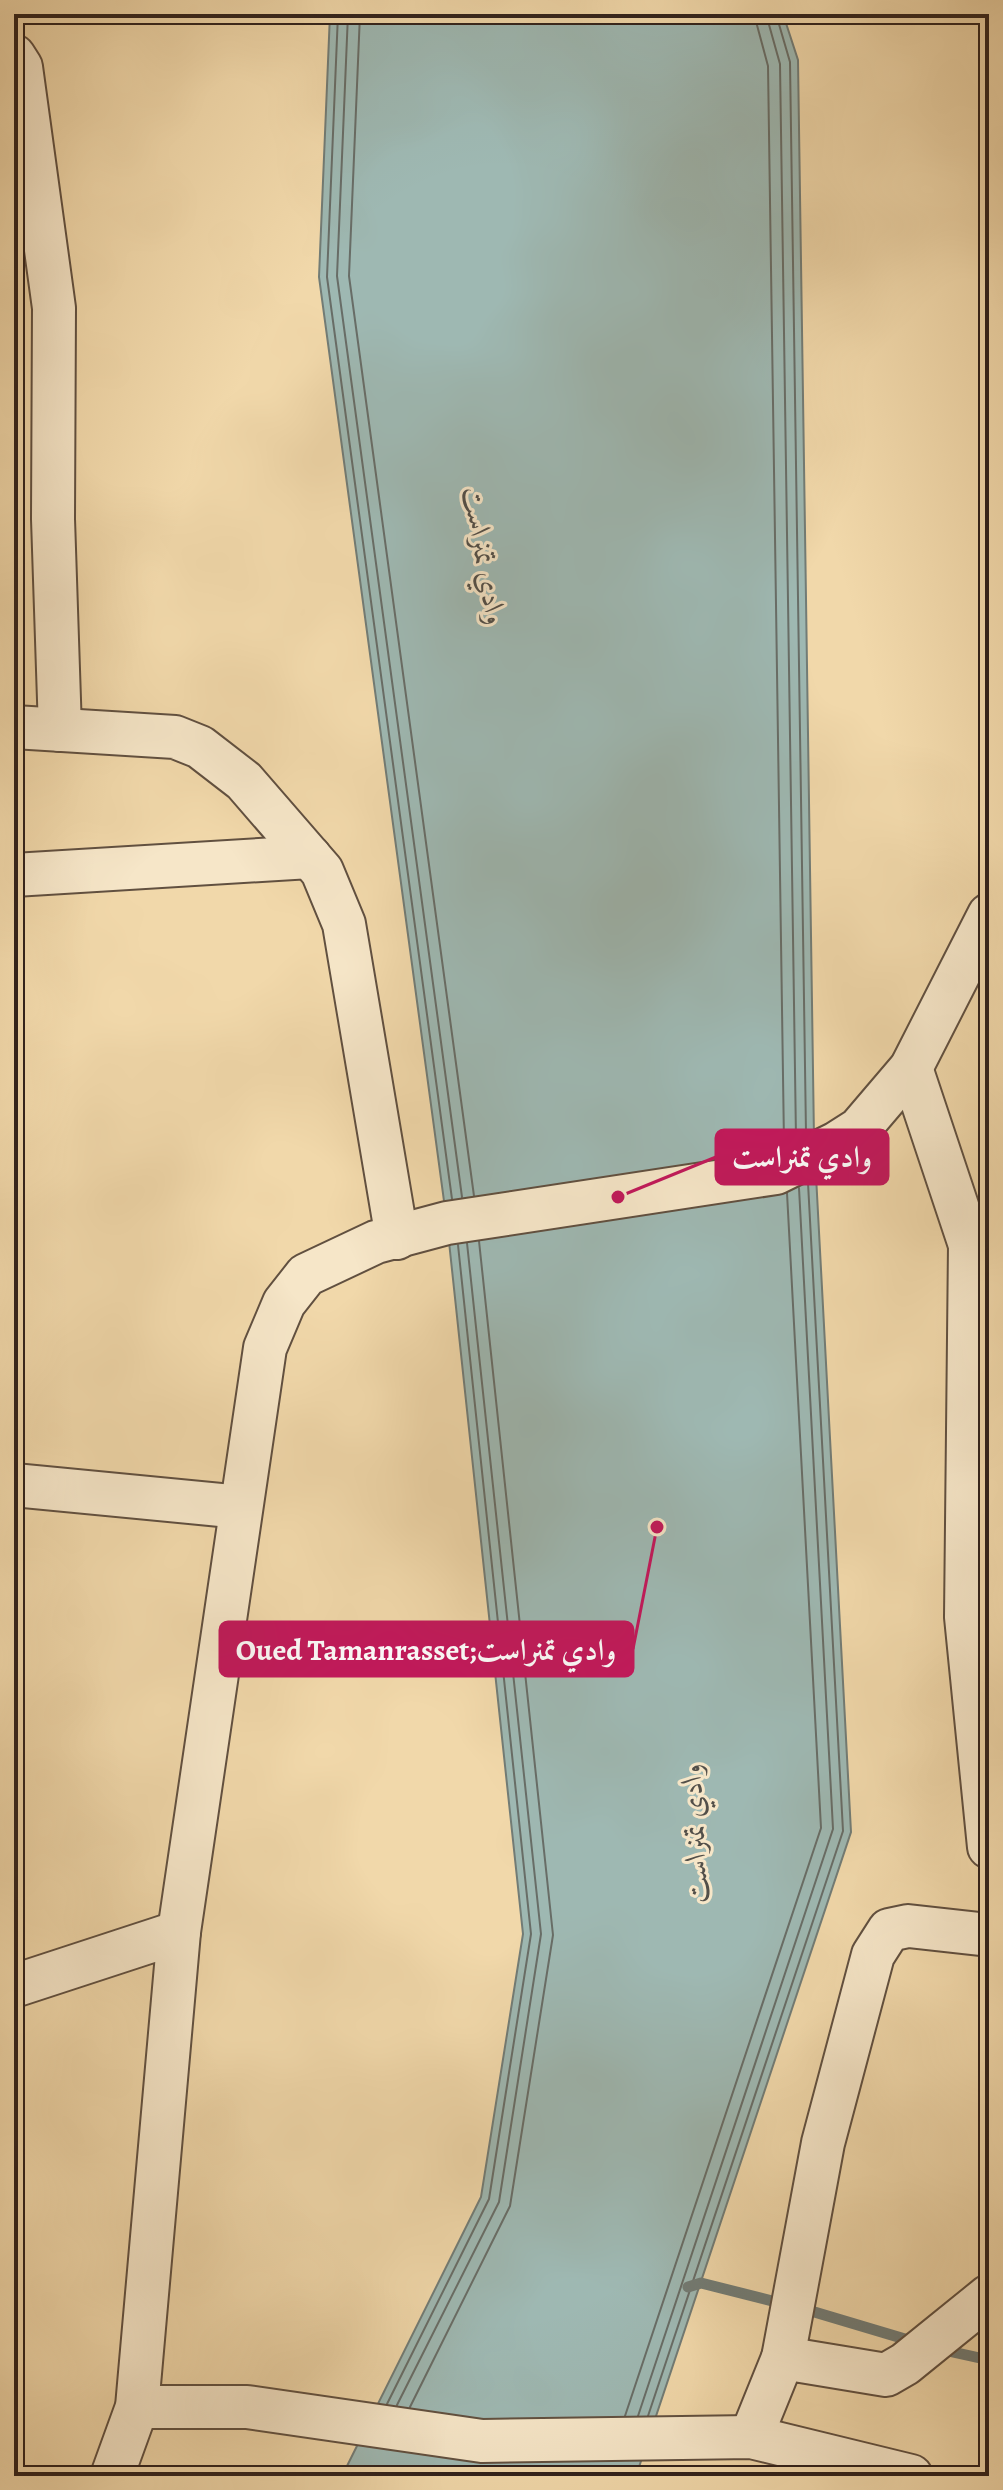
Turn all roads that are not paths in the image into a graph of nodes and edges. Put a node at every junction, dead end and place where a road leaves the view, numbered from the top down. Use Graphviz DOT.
graph roads {
  1 [pos="14,56"];
  2 [pos="14,727"];
  3 [pos="60,730"];
  4 [pos="310,857"];
  5 [pos="14,875"];
  6 [pos="989,915"];
  7 [pos="911,1068"];
  8 [pos="397,1238"];
  9 [pos="979,1245"];
  10 [pos="14,1485"];
  11 [pos="241,1507"];
  12 [pos="989,1847"];
  13 [pos="179,1932"];
  14 [pos="989,1935"];
  15 [pos="14,1986"];
  16 [pos="989,2296"];
  17 [pos="783,2358"];
  18 [pos="137,2407"];
  19 [pos="751,2437"];
  20 [pos="112,2476"];
  21 [pos="911,2476"];
  1 -- 3 [label="street"];
  2 -- 3 [label="street"];
  3 -- 4 [label="street"];
  4 -- 5 [label="street"];
  4 -- 8 [label="street"];
  6 -- 7 [label="street"];
  7 -- 8 [label="street"];
  7 -- 9 [label="street"];
  8 -- 11 [label="street"];
  9 -- 12 [label="street"];
  10 -- 11 [label="street"];
  11 -- 13 [label="street"];
  13 -- 15 [label="street"];
  13 -- 18 [label="street"];
  14 -- 17 [label="street"];
  16 -- 17 [label="street"];
  17 -- 19 [label="street"];
  18 -- 19 [label="street"];
  18 -- 20 [label="street"];
  19 -- 21 [label="street"];
}
